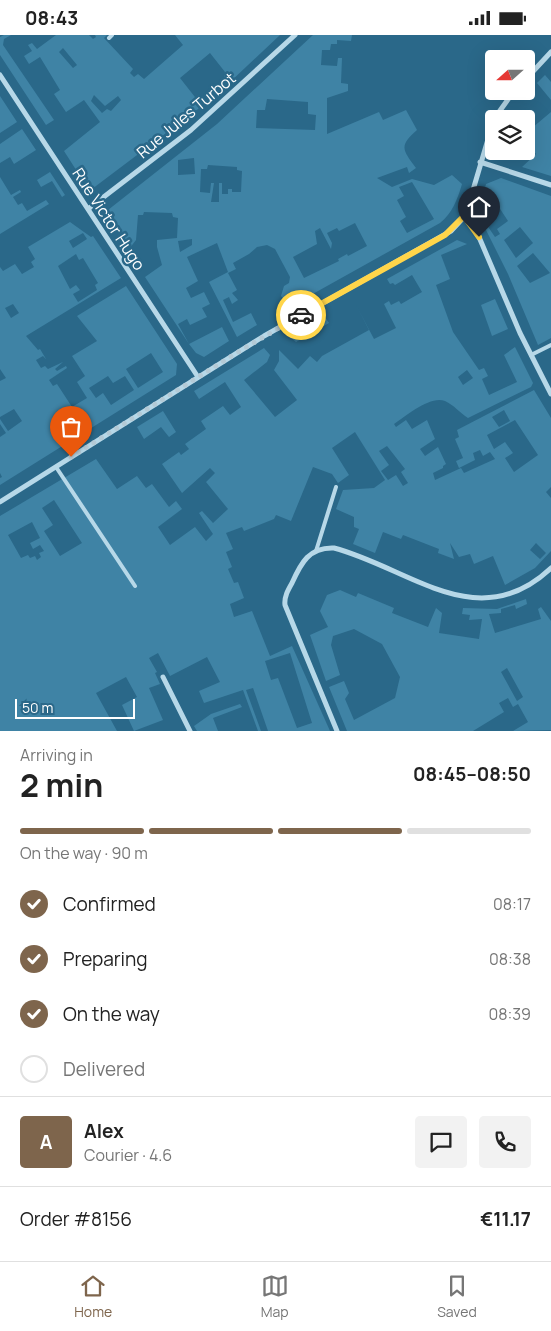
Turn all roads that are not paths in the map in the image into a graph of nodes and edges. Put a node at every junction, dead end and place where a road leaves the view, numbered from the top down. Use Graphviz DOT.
graph roads {
  1 [pos="296,35"];
  2 [pos="551,53"];
  3 [pos="535,70"];
  4 [pos="0,75"];
  5 [pos="485,147"];
  6 [pos="480,162"];
  7 [pos="551,185"];
  8 [pos="88,209"];
  9 [pos="464,216"];
  10 [pos="551,345"];
  11 [pos="530,355"];
  12 [pos="198,377"];
  13 [pos="551,394"];
  14 [pos="56,467"];
  15 [pos="336,487"];
  16 [pos="0,502"];
  17 [pos="316,551"];
  18 [pos="551,567"];
  19 [pos="135,586"];
  20 [pos="163,677"];
  21 [pos="190,731"];
  22 [pos="338,731"];
  1 -- 8 [label="street, Rue Jules Turbot"];
  2 -- 3 [label="street"];
  4 -- 8 [label="street, Rue Victor Hugo"];
  5 -- 6 [label="street"];
  6 -- 7 [label="street"];
  6 -- 9 [label="street"];
  8 -- 12 [label="street, Rue Victor Hugo"];
  9 -- 11 [label="street"];
  9 -- 12 [label="street"];
  10 -- 11 [label="lane"];
  11 -- 13 [label="street"];
  12 -- 14 [label="street"];
  14 -- 16 [label="street"];
  14 -- 19 [label="lane"];
  15 -- 17 [label="lane"];
  17 -- 18 [label="street"];
  17 -- 22 [label="street"];
  20 -- 21 [label="street"];
}
